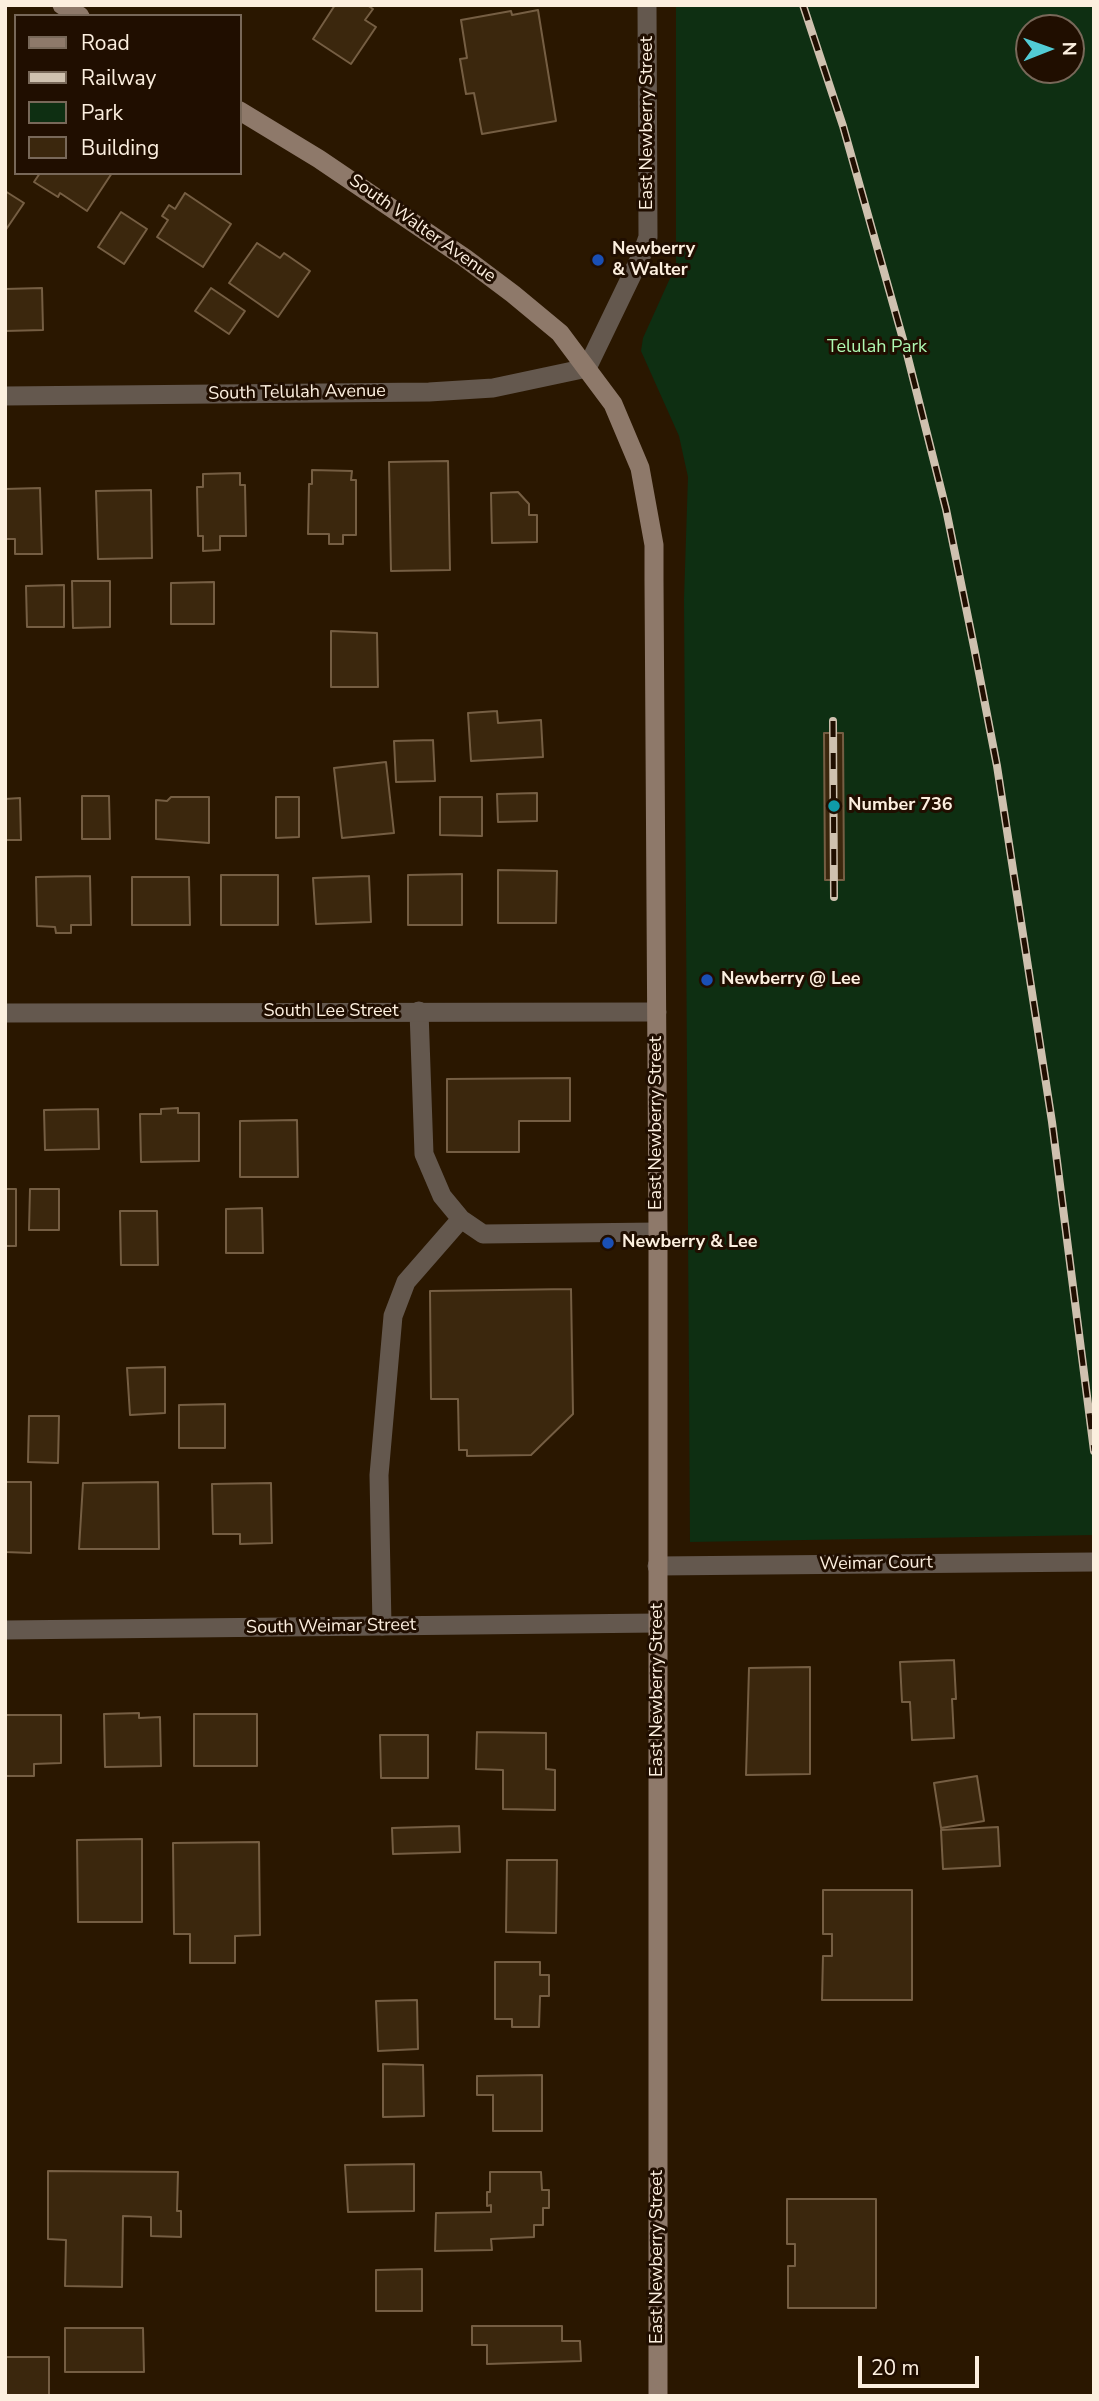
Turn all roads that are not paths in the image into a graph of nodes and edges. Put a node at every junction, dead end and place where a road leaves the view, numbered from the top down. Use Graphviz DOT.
graph roads {
  1 [pos="647,5"];
  2 [pos="242,112"];
  3 [pos="587,368"];
  4 [pos="5,396"];
  5 [pos="419,1012"];
  6 [pos="657,1012"];
  7 [pos="5,1013"];
  8 [pos="461,1219"];
  9 [pos="657,1232"];
  10 [pos="1094,1562"];
  11 [pos="657,1566"];
  12 [pos="658,1623"];
  13 [pos="382,1626"];
  14 [pos="5,1630"];
  15 [pos="658,2396"];
  1 -- 3 [label="street, East Newberry Street"];
  2 -- 3 [label="main road, South Walter Avenue"];
  3 -- 4 [label="street, South Telulah Avenue"];
  3 -- 6 [label="main road, East Newberry Street"];
  5 -- 6 [label="street, South Lee Street"];
  5 -- 7 [label="street, South Lee Street"];
  5 -- 8 [label="street"];
  6 -- 9 [label="main road, East Newberry Street"];
  8 -- 9 [label="street"];
  8 -- 13 [label="street"];
  9 -- 11 [label="main road, East Newberry Street"];
  10 -- 11 [label="street, Weimar Court"];
  11 -- 12 [label="main road, East Newberry Street"];
  12 -- 13 [label="street, South Weimar Street"];
  12 -- 15 [label="main road, East Newberry Street"];
  13 -- 14 [label="street, South Weimar Street"];
}
